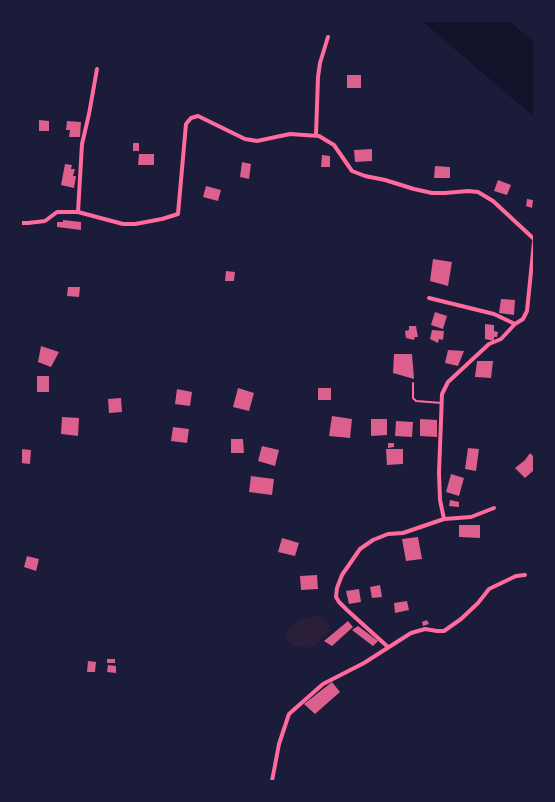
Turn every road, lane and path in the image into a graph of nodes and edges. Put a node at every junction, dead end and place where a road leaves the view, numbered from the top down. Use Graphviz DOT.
graph roads {
  1 [pos="328,37"];
  2 [pos="97,70"];
  3 [pos="316,136"];
  4 [pos="78,212"];
  5 [pos="21,222"];
  6 [pos="534,241"];
  7 [pos="428,298"];
  8 [pos="515,324"];
  9 [pos="413,383"];
  10 [pos="442,403"];
  11 [pos="494,508"];
  12 [pos="444,519"];
  13 [pos="525,574"];
  14 [pos="388,647"];
  15 [pos="272,781"];
  1 -- 3 [label="street"];
  2 -- 4 [label="street"];
  3 -- 4 [label="street"];
  3 -- 6 [label="street"];
  4 -- 5 [label="street"];
  6 -- 8 [label="street"];
  7 -- 8 [label="street"];
  8 -- 10 [label="street"];
  9 -- 10 [label="lane"];
  10 -- 12 [label="street"];
  11 -- 12 [label="street"];
  12 -- 14 [label="street"];
  13 -- 14 [label="street"];
  14 -- 15 [label="street"];
}
